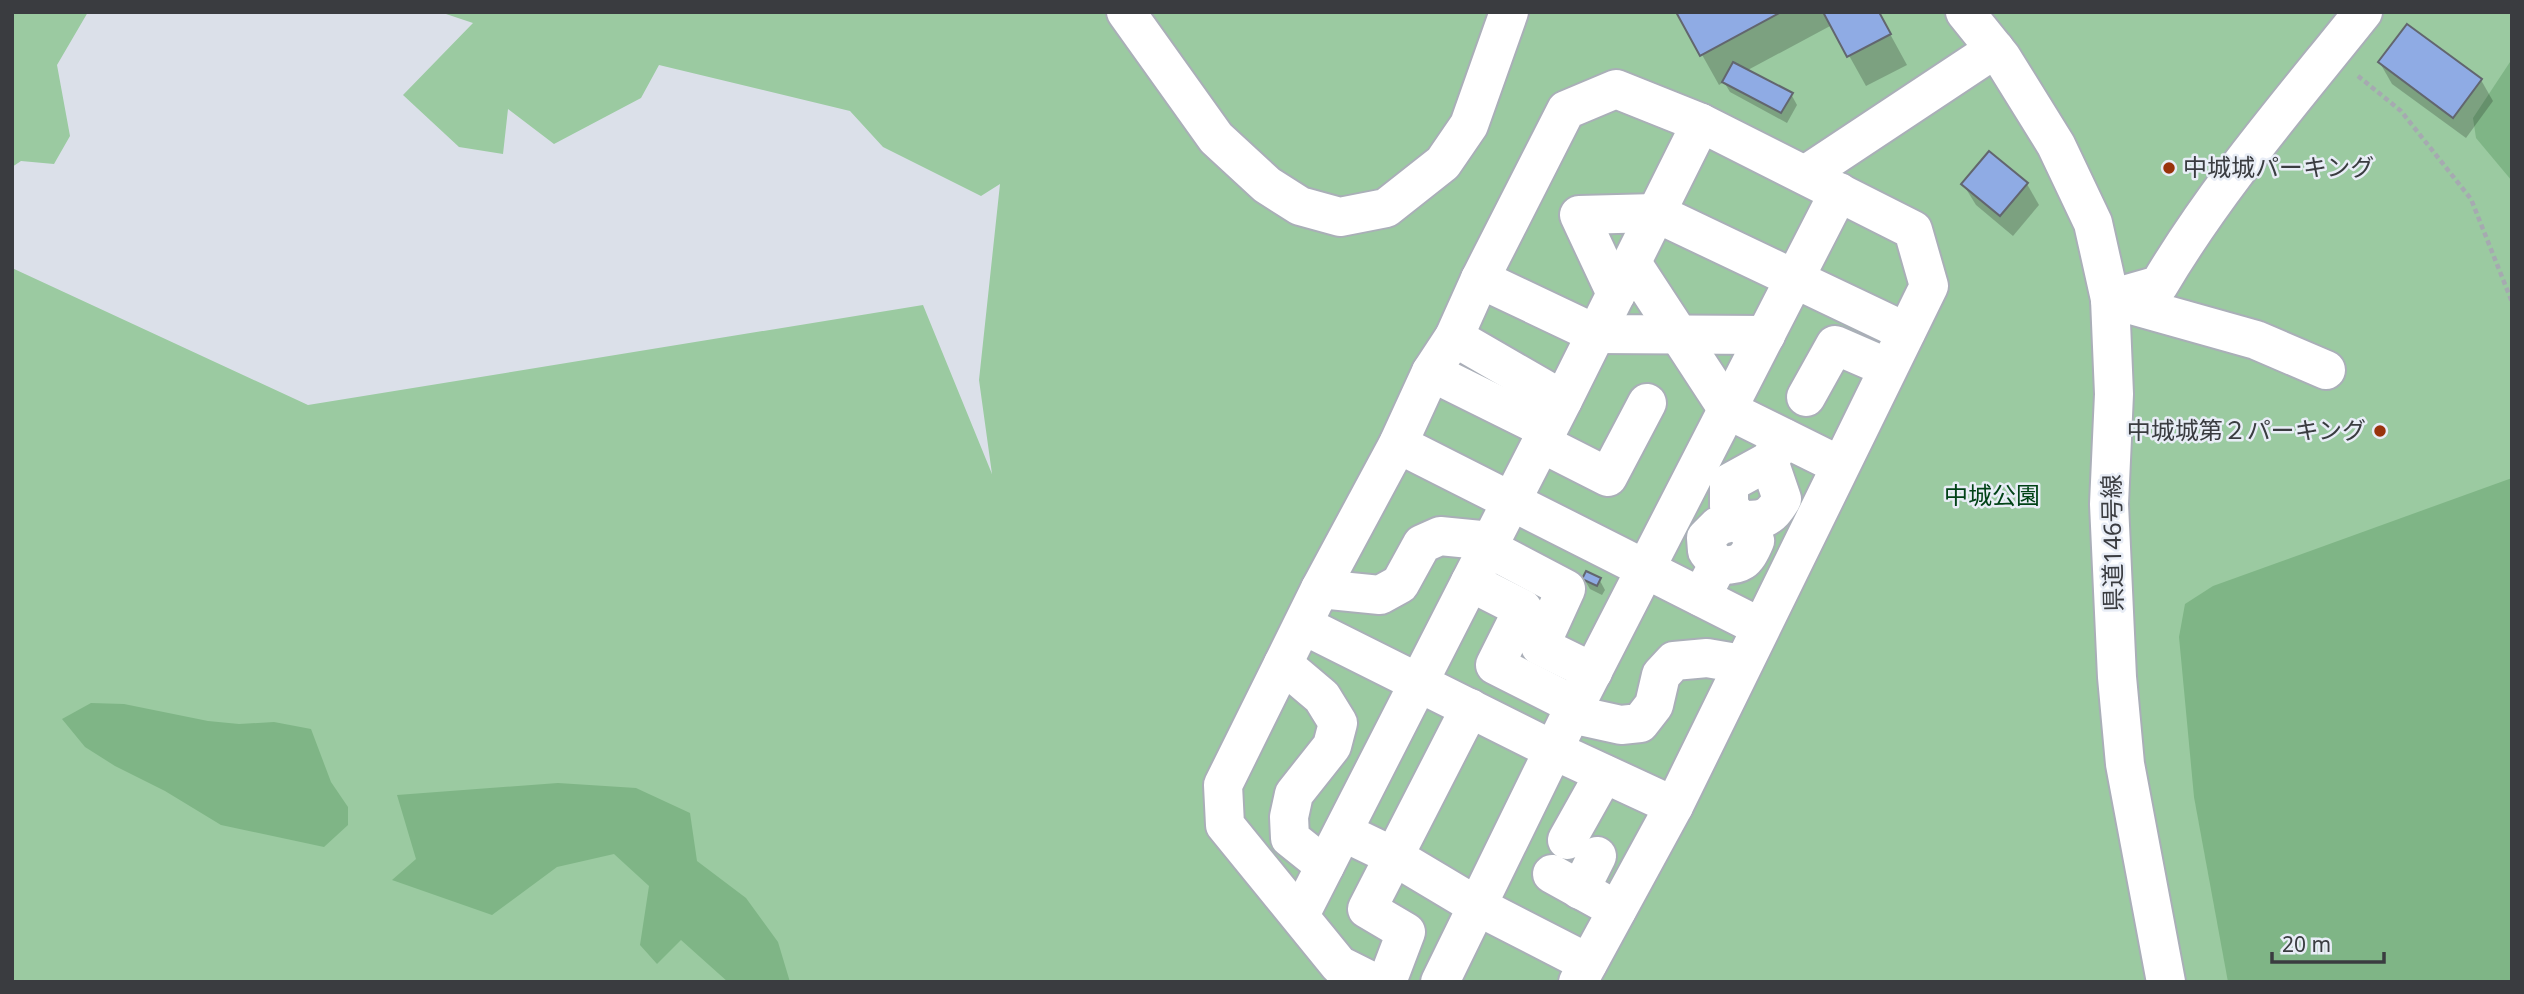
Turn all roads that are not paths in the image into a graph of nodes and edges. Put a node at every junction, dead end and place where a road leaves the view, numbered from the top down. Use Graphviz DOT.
graph roads {
  1 [pos="1126,12"];
  2 [pos="1509,12"];
  3 [pos="1965,12"];
  4 [pos="2363,12"];
  5 [pos="1996,50"];
  6 [pos="1701,123"];
  7 [pos="1822,183"];
  8 [pos="1656,213"];
  9 [pos="1480,279"];
  10 [pos="1624,279"];
  11 [pos="1794,280"];
  12 [pos="2110,299"];
  13 [pos="1906,332"];
  14 [pos="1596,334"];
  15 [pos="1678,335"];
  16 [pos="1766,335"];
  17 [pos="1454,337"];
  18 [pos="1888,368"];
  19 [pos="2326,370"];
  20 [pos="1432,372"];
  21 [pos="1503,385"];
  22 [pos="1806,397"];
  23 [pos="1647,403"];
  24 [pos="1728,410"];
  25 [pos="1551,424"];
  26 [pos="1398,444"];
  27 [pos="1776,449"];
  28 [pos="1839,465"];
  29 [pos="1511,503"];
  30 [pos="1490,545"];
  31 [pos="1646,569"];
  32 [pos="1709,581"];
  33 [pos="1470,582"];
  34 [pos="1320,589"];
  35 [pos="1303,625"];
  36 [pos="1760,627"];
  37 [pos="1283,664"];
  38 [pos="1742,664"];
  39 [pos="1593,672"];
  40 [pos="1420,682"];
  41 [pos="1470,708"];
  42 [pos="1574,710"];
  43 [pos="1553,750"];
  44 [pos="1604,774"];
  45 [pos="1674,806"];
  46 [pos="1343,832"];
  47 [pos="1395,857"];
  48 [pos="1325,866"];
  49 [pos="1477,906"];
  50 [pos="1367,909"];
  51 [pos="1617,910"];
  52 [pos="1300,915"];
  53 [pos="1339,965"];
  54 [pos="1583,972"];
  55 [pos="1373,982"];
  56 [pos="1387,982"];
  57 [pos="1440,982"];
  58 [pos="2166,982"];
  1 -- 2 [label="main road"];
  3 -- 5 [label="main road, 県道146号線"];
  4 -- 12 [label="main road"];
  5 -- 7 [label="main road"];
  5 -- 12 [label="main road, 県道146号線"];
  6 -- 7 [label="main road"];
  6 -- 8 [label="main road"];
  6 -- 9 [label="main road"];
  7 -- 11 [label="main road"];
  7 -- 13 [label="main road"];
  8 -- 10 [label="main road"];
  8 -- 10 [label="main road"];
  8 -- 11 [label="main road"];
  9 -- 14 [label="main road"];
  9 -- 17 [label="main road"];
  10 -- 14 [label="main road"];
  10 -- 15 [label="main road"];
  11 -- 13 [label="main road"];
  11 -- 16 [label="main road"];
  12 -- 19 [label="main road"];
  12 -- 58 [label="main road, 県道146号線"];
  13 -- 18 [label="main road"];
  14 -- 15 [label="main road"];
  14 -- 25 [label="main road"];
  15 -- 16 [label="main road"];
  15 -- 24 [label="main road"];
  16 -- 24 [label="main road"];
  17 -- 20 [label="main road"];
  17 -- 21 [label="main road"];
  18 -- 22 [label="main road"];
  18 -- 28 [label="main road"];
  20 -- 21 [label="main road"];
  20 -- 26 [label="main road"];
  21 -- 25 [label="main road"];
  23 -- 25 [label="main road"];
  24 -- 27 [label="main road"];
  24 -- 31 [label="main road"];
  25 -- 29 [label="main road"];
  26 -- 29 [label="main road"];
  26 -- 34 [label="main road"];
  27 -- 28 [label="main road"];
  27 -- 32 [label="main road"];
  28 -- 36 [label="main road"];
  29 -- 30 [label="main road"];
  29 -- 31 [label="main road"];
  30 -- 33 [label="main road"];
  30 -- 34 [label="main road"];
  30 -- 39 [label="main road"];
  31 -- 32 [label="main road"];
  31 -- 39 [label="main road"];
  32 -- 36 [label="main road"];
  33 -- 40 [label="main road"];
  33 -- 42 [label="main road"];
  34 -- 35 [label="main road"];
  35 -- 37 [label="main road"];
  35 -- 40 [label="main road"];
  36 -- 38 [label="main road"];
  37 -- 48 [label="main road"];
  37 -- 52 [label="main road"];
  38 -- 42 [label="main road"];
  38 -- 45 [label="main road"];
  39 -- 42 [label="main road"];
  40 -- 41 [label="main road"];
  40 -- 46 [label="main road"];
  41 -- 43 [label="main road"];
  41 -- 47 [label="main road"];
  42 -- 43 [label="main road"];
  43 -- 44 [label="main road"];
  43 -- 49 [label="main road"];
  44 -- 45 [label="main road"];
  44 -- 51 [label="main road"];
  45 -- 51 [label="main road"];
  46 -- 47 [label="main road"];
  46 -- 48 [label="main road"];
  47 -- 49 [label="main road"];
  47 -- 50 [label="main road"];
  48 -- 52 [label="main road"];
  49 -- 54 [label="main road"];
  49 -- 57 [label="main road"];
  50 -- 53 [label="main road"];
  50 -- 56 [label="main road"];
  51 -- 54 [label="main road"];
  52 -- 53 [label="main road"];
  53 -- 55 [label="main road"];
}
